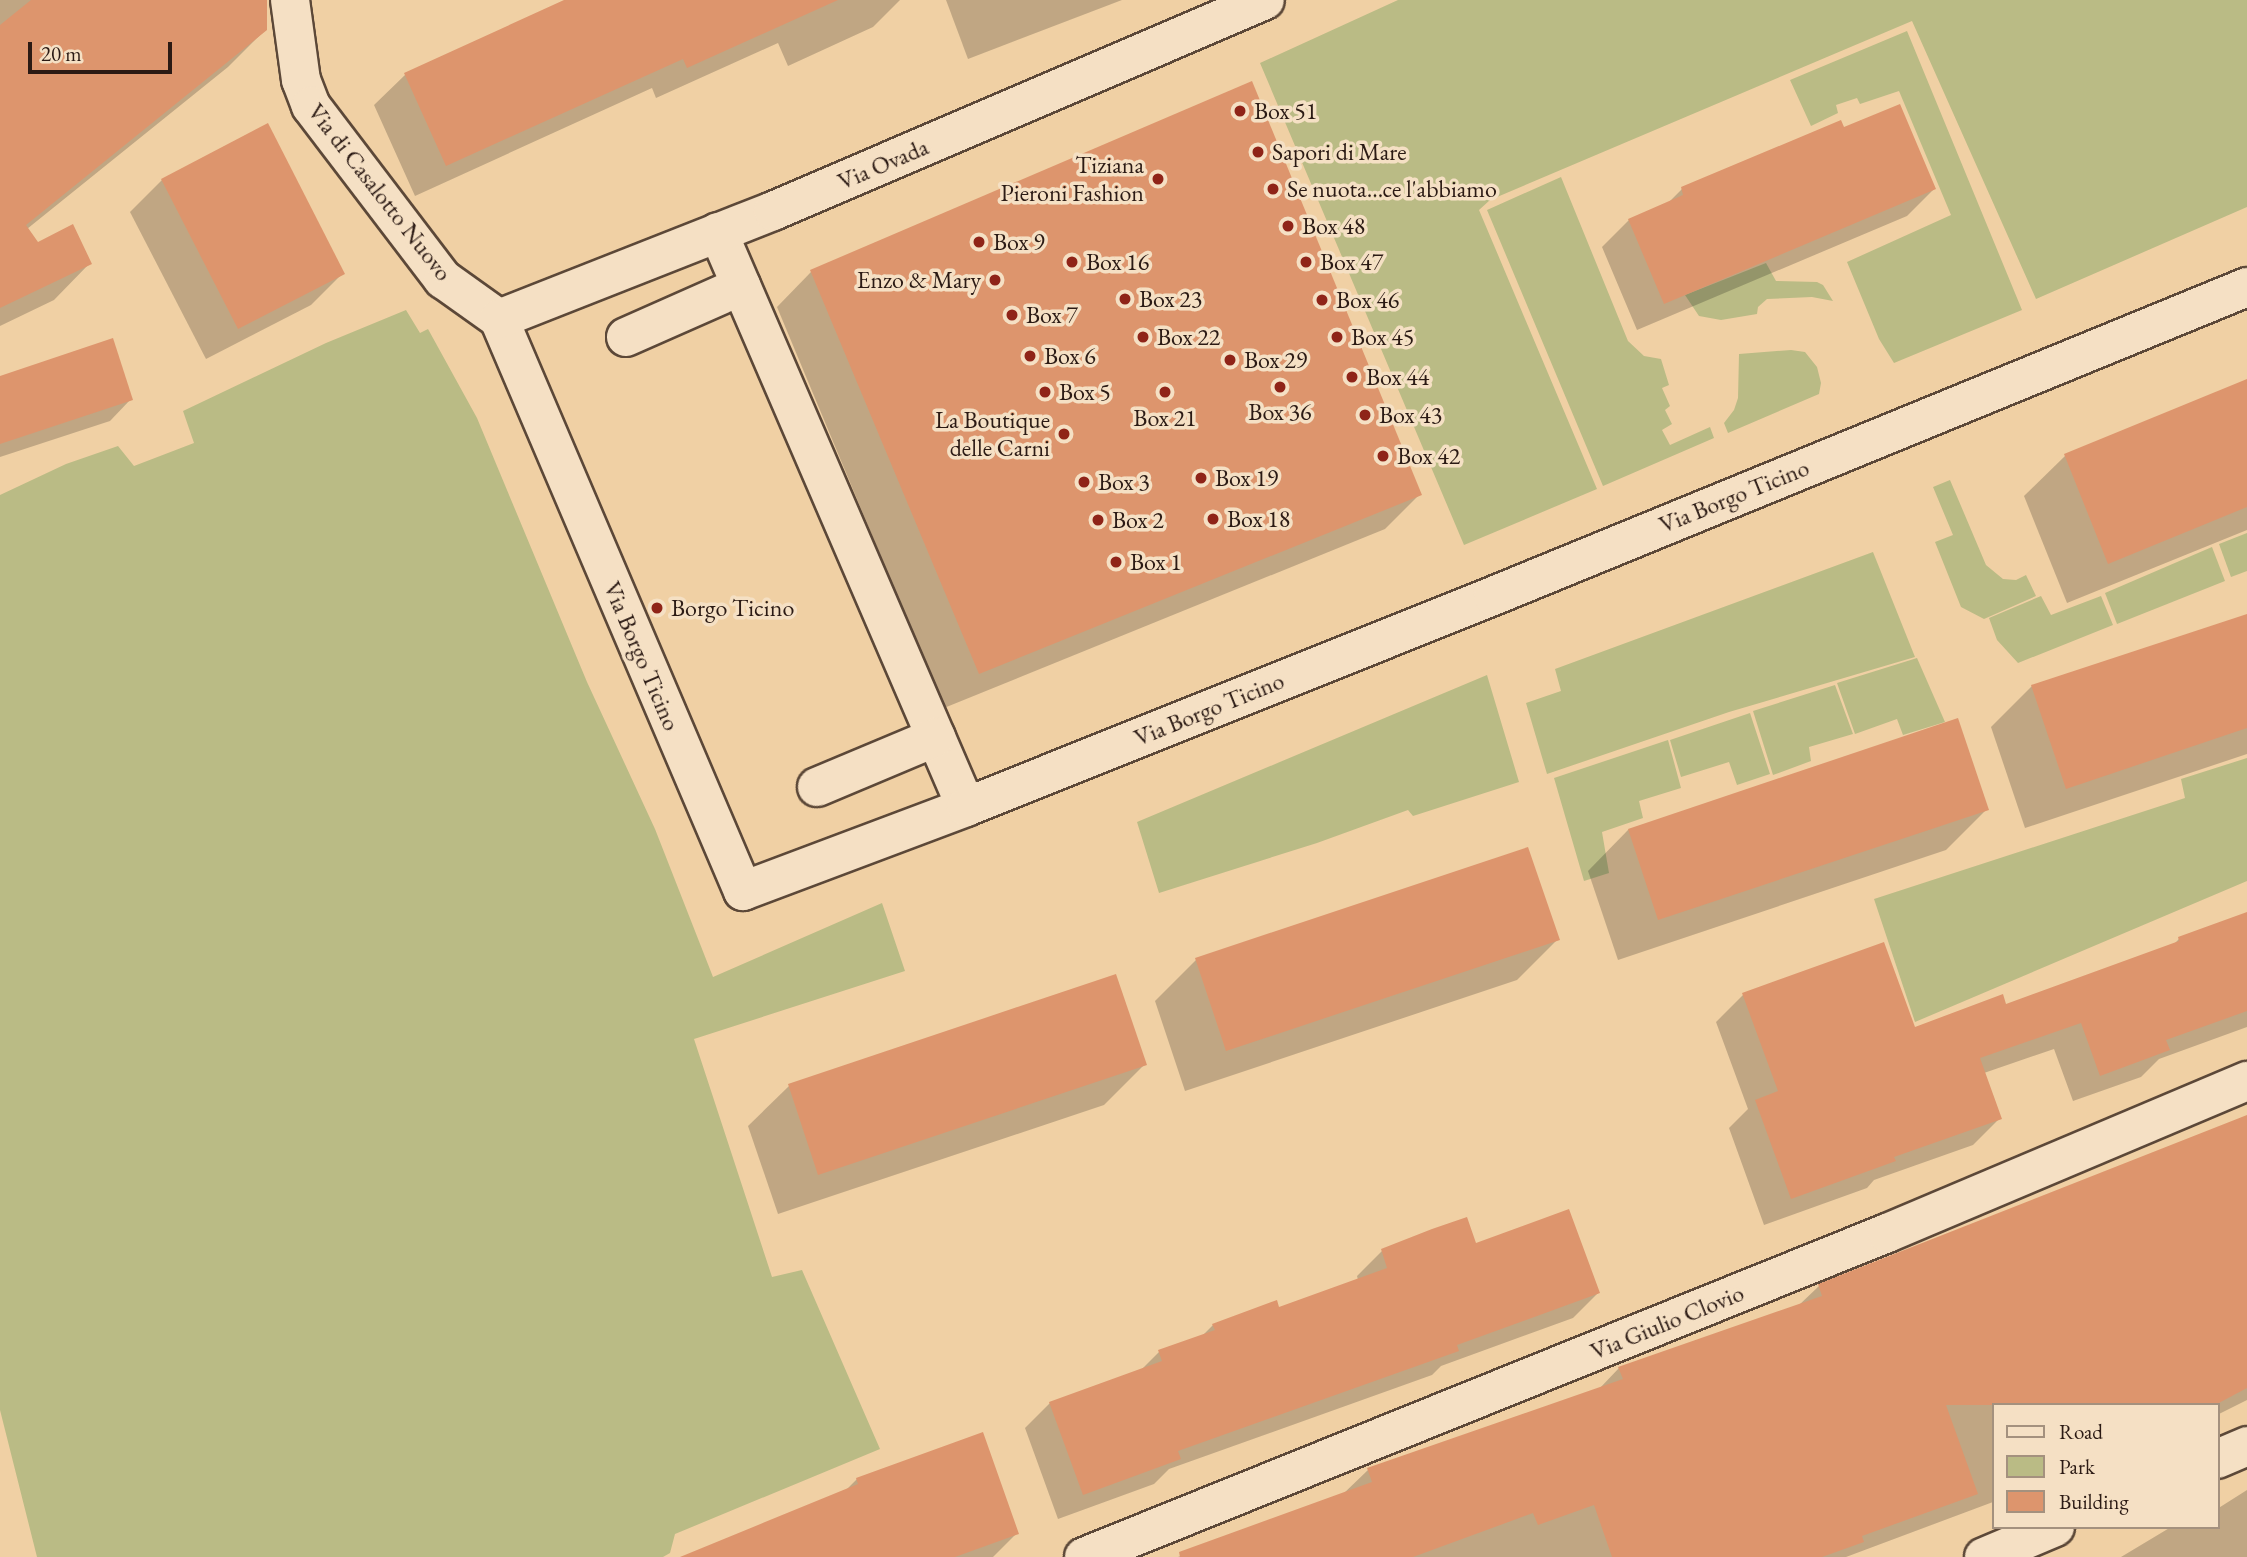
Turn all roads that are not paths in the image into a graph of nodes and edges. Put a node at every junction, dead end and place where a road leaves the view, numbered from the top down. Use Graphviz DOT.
graph roads {
  1 [pos="289,0"];
  2 [pos="1265,0"];
  3 [pos="718,232"];
  4 [pos="741,286"];
  5 [pos="2247,287"];
  6 [pos="499,320"];
  7 [pos="626,337"];
  8 [pos="936,737"];
  9 [pos="817,787"];
  10 [pos="966,807"];
  11 [pos="2247,1081"];
  12 [pos="2247,1446"];
  13 [pos="2219,1458"];
  14 [pos="2050,1529"];
  15 [pos="1084,1557"];
  16 [pos="1984,1557"];
  1 -- 6 [label="street, Via di Casalotto Nuovo"];
  2 -- 3 [label="street, Via Ovada"];
  3 -- 4 [label="street"];
  3 -- 6 [label="street, Via Ovada"];
  4 -- 7 [label="street"];
  4 -- 8 [label="street"];
  5 -- 10 [label="street, Via Borgo Ticino"];
  6 -- 10 [label="street, Via Borgo Ticino"];
  8 -- 9 [label="street"];
  8 -- 10 [label="street"];
  11 -- 15 [label="street, Via Giulio Clovio"];
  12 -- 13 [label="street"];
  14 -- 16 [label="street"];
}
